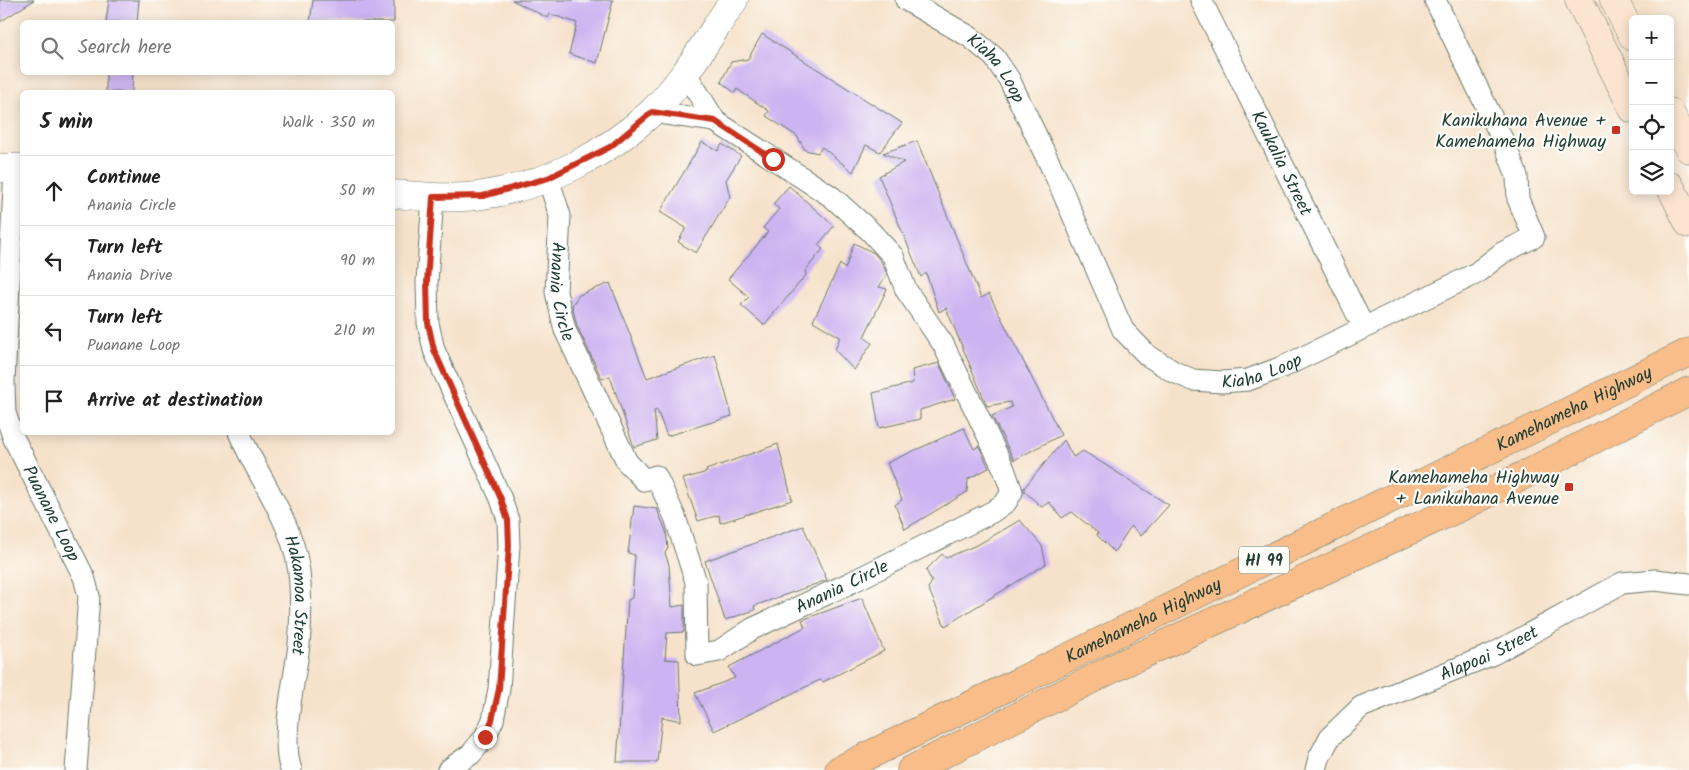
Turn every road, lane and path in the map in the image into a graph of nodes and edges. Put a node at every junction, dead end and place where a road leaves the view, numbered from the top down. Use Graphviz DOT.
graph roads {
  1 [pos="734,0"];
  2 [pos="906,0"];
  3 [pos="1201,0"];
  4 [pos="1435,0"];
  5 [pos="1579,0"];
  6 [pos="1614,0"];
  7 [pos="1629,29"];
  8 [pos="685,72"];
  9 [pos="1631,105"];
  10 [pos="652,112"];
  11 [pos="1674,120"];
  12 [pos="715,121"];
  13 [pos="1689,149"];
  14 [pos="13,168"];
  15 [pos="548,178"];
  16 [pos="395,194"];
  17 [pos="1674,194"];
  18 [pos="433,197"];
  19 [pos="1689,224"];
  20 [pos="4,314"];
  21 [pos="1363,326"];
  22 [pos="1689,330"];
  23 [pos="1689,352"];
  24 [pos="1689,391"];
  25 [pos="1689,410"];
  26 [pos="241,435"];
  27 [pos="1376,505"];
  28 [pos="1463,506"];
  29 [pos="1689,584"];
  30 [pos="76,770"];
  31 [pos="291,770"];
  32 [pos="448,770"];
  33 [pos="839,770"];
  34 [pos="910,770"];
  35 [pos="1316,770"];
  1 -- 8 [label="street"];
  2 -- 21 [label="street, Kiaha Loop"];
  3 -- 21 [label="street, Kaukalia Street"];
  4 -- 21 [label="street, Kiaha Loop"];
  5 -- 9 [label="main road"];
  6 -- 7 [label="main road"];
  8 -- 10 [label="street"];
  8 -- 12 [label="street, Anania Circle"];
  10 -- 12 [label="street, Anania Circle"];
  10 -- 15 [label="street"];
  11 -- 13 [label="main road"];
  12 -- 15 [label="street, Anania Circle"];
  14 -- 20 [label="street, Puanane Loop"];
  15 -- 18 [label="street"];
  16 -- 18 [label="street"];
  17 -- 19 [label="main road"];
  18 -- 32 [label="street"];
  20 -- 30 [label="street, Puanane Loop"];
  22 -- 27 [label="main road"];
  23 -- 27 [label="main road, Kamehameha Highway / HI 99"];
  24 -- 28 [label="main road, Kamehameha Highway / HI 99"];
  25 -- 28 [label="main road"];
  26 -- 31 [label="street, Hakamoa Street"];
  27 -- 33 [label="main road, Kamehameha Highway / HI 99"];
  28 -- 34 [label="main road, Kamehameha Highway / HI 99"];
  29 -- 35 [label="street, Alapoai Street"];
}
